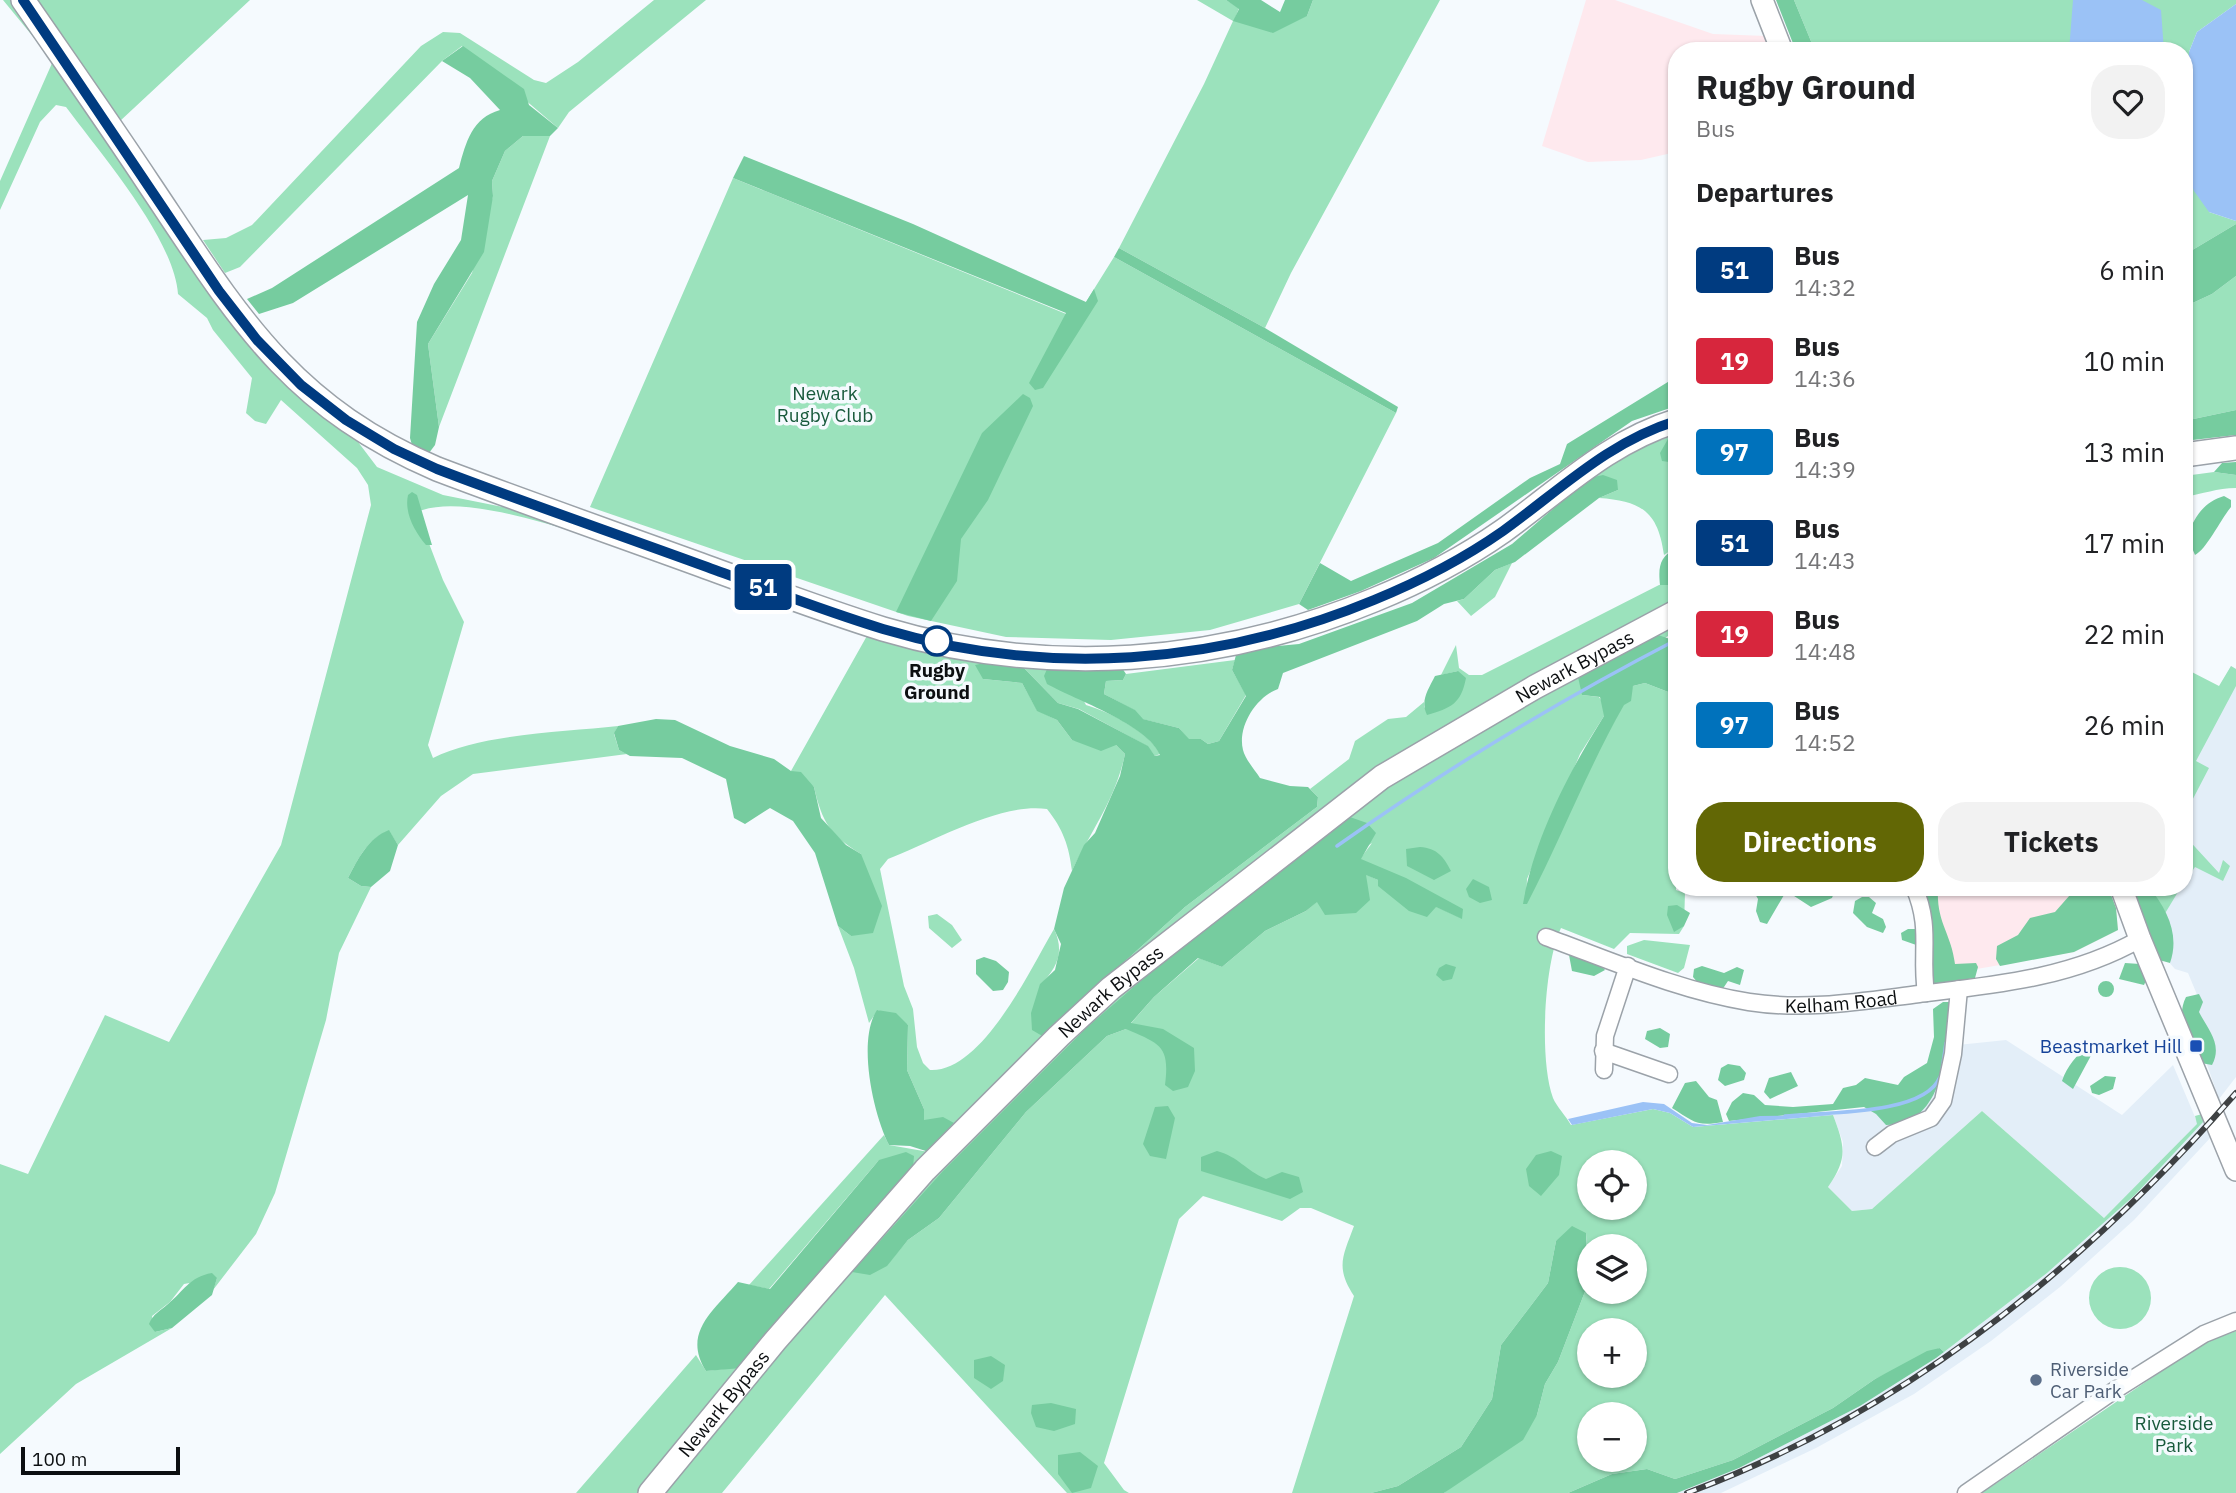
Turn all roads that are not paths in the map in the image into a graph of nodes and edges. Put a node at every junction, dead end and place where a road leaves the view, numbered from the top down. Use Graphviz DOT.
graph roads {
  1 [pos="23,0"];
  2 [pos="1762,0"];
  3 [pos="1779,42"];
  4 [pos="1668,424"];
  5 [pos="2236,448"];
  6 [pos="2193,454"];
  7 [pos="1668,616"];
  8 [pos="1917,896"];
  9 [pos="2124,896"];
  10 [pos="1546,937"];
  11 [pos="2140,939"];
  12 [pos="1628,966"];
  13 [pos="1959,989"];
  14 [pos="1926,993"];
  15 [pos="1603,1051"];
  16 [pos="1604,1070"];
  17 [pos="1668,1074"];
  18 [pos="1875,1147"];
  19 [pos="2236,1170"];
  20 [pos="2236,1321"];
  21 [pos="650,1493"];
  22 [pos="1966,1493"];
  1 -- 4 [label="highway"];
  2 -- 3 [label="main road"];
  5 -- 6 [label="highway"];
  7 -- 21 [label="highway, Newark Bypass"];
  8 -- 14 [label="street"];
  9 -- 11 [label="main road"];
  10 -- 12 [label="street, Kelham Road"];
  11 -- 13 [label="street, Kelham Road"];
  11 -- 19 [label="main road"];
  12 -- 14 [label="street, Kelham Road"];
  12 -- 15 [label="street"];
  13 -- 14 [label="street, Kelham Road"];
  13 -- 18 [label="street"];
  15 -- 16 [label="street"];
  15 -- 17 [label="street"];
  20 -- 22 [label="street"];
}
